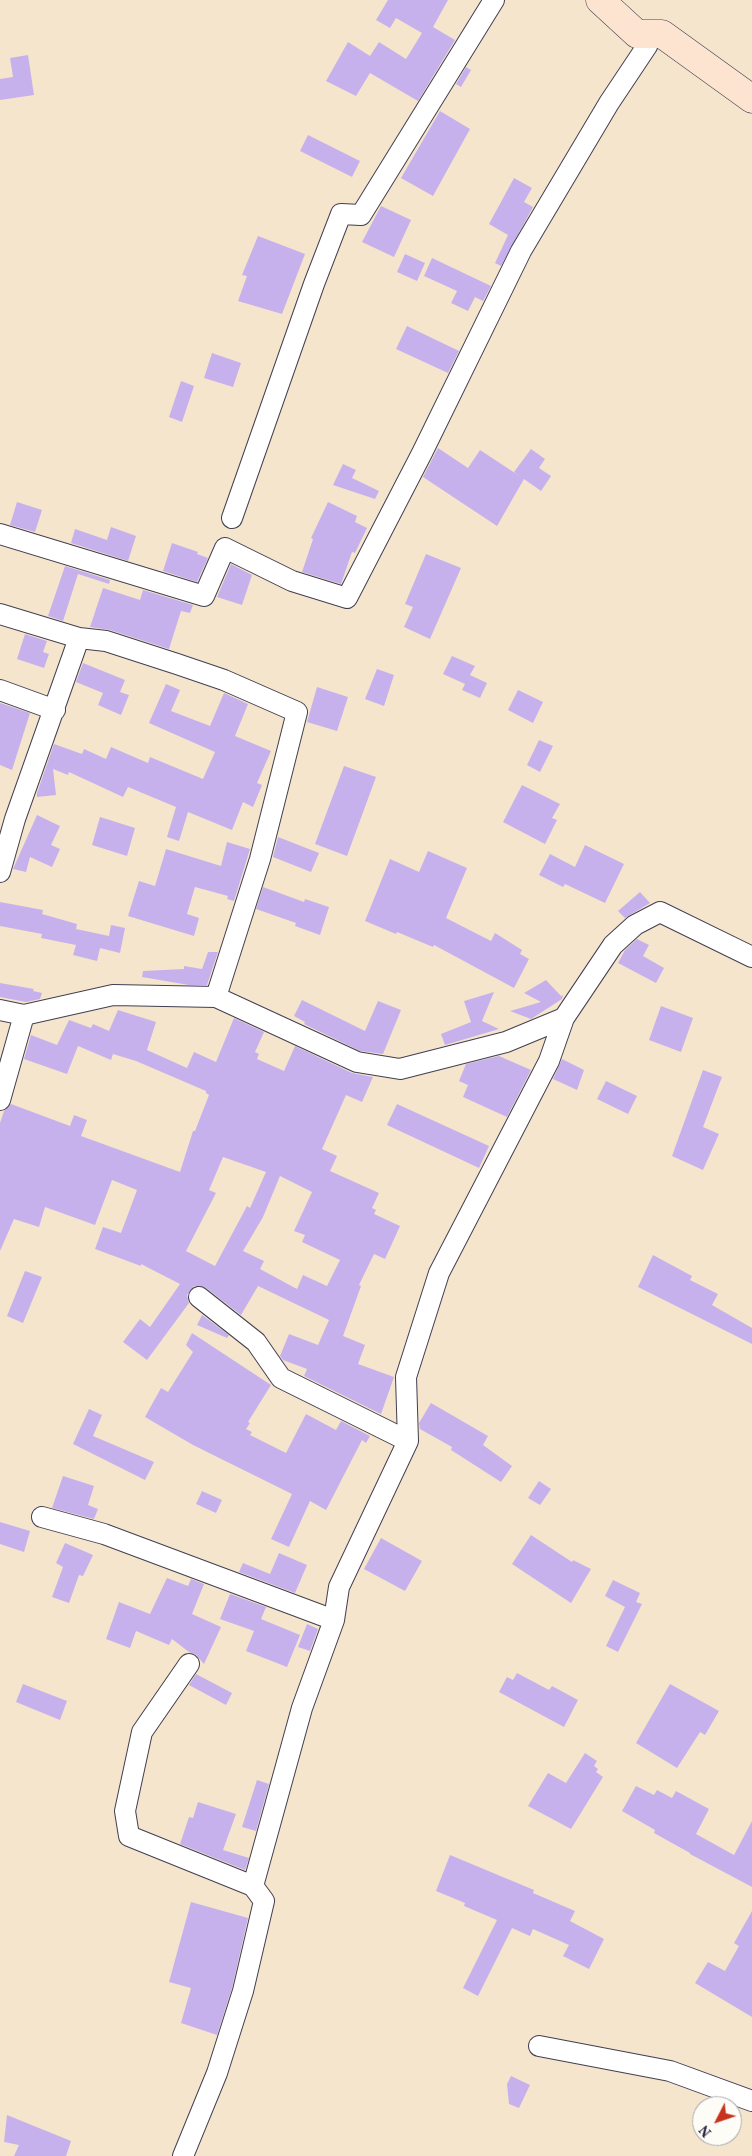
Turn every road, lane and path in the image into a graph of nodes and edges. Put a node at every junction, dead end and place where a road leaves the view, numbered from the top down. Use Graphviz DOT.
graph roads {
  1 [pos="494,0"];
  2 [pos="600,0"];
  3 [pos="652,34"];
  4 [pos="752,99"];
  5 [pos="232,518"];
  6 [pos="0,534"];
  7 [pos="0,614"];
  8 [pos="79,638"];
  9 [pos="0,690"];
  10 [pos="55,710"];
  11 [pos="0,872"];
  12 [pos="752,956"];
  13 [pos="216,997"];
  14 [pos="0,1010"];
  15 [pos="24,1015"];
  16 [pos="564,1018"];
  17 [pos="0,1100"];
  18 [pos="199,1297"];
  19 [pos="408,1441"];
  20 [pos="42,1516"];
  21 [pos="334,1620"];
  22 [pos="189,1664"];
  23 [pos="253,1886"];
  24 [pos="539,2046"];
  25 [pos="752,2101"];
  26 [pos="184,2156"];
  1 -- 5 [label="street"];
  2 -- 3 [label="street"];
  3 -- 4 [label="street"];
  3 -- 6 [label="street"];
  7 -- 8 [label="street"];
  8 -- 10 [label="street"];
  8 -- 13 [label="street"];
  9 -- 10 [label="street"];
  10 -- 11 [label="street"];
  12 -- 16 [label="street"];
  13 -- 15 [label="street"];
  13 -- 16 [label="street"];
  14 -- 15 [label="street"];
  15 -- 17 [label="street"];
  16 -- 19 [label="street"];
  18 -- 19 [label="street"];
  19 -- 21 [label="street"];
  20 -- 21 [label="street"];
  21 -- 23 [label="street"];
  22 -- 23 [label="street"];
  23 -- 26 [label="street"];
  24 -- 25 [label="street"];
}
